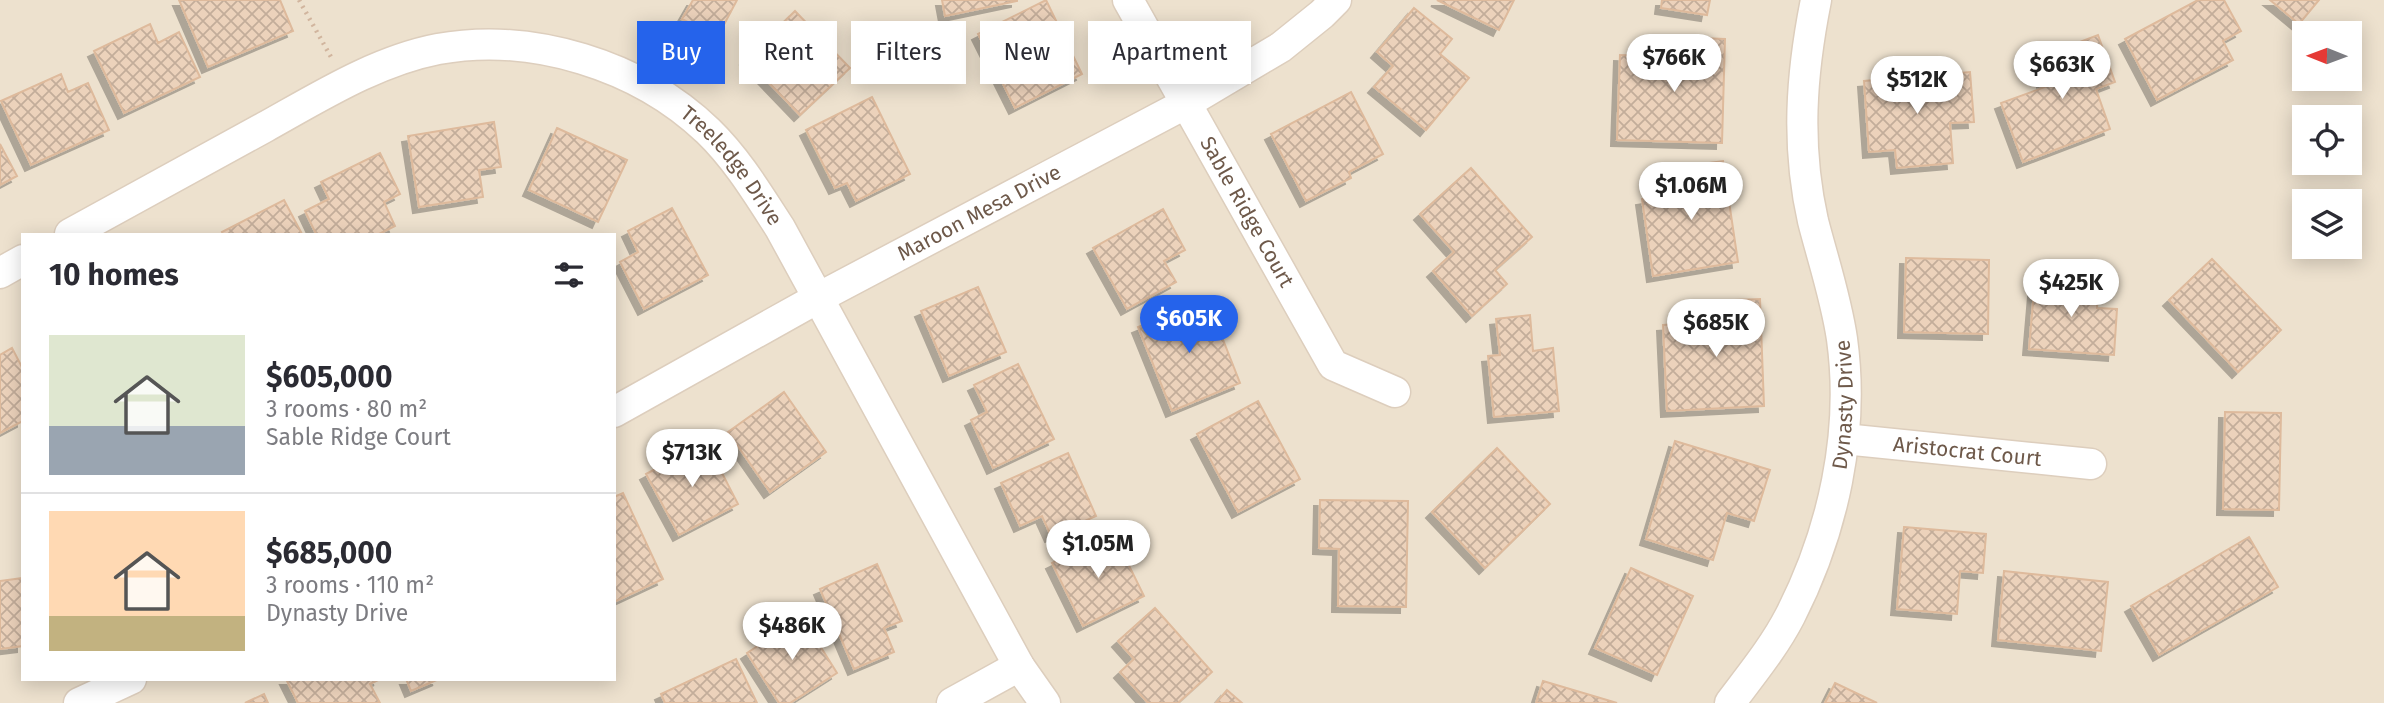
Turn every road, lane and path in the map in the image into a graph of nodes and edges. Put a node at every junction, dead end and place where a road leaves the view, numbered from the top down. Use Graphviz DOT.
graph roads {
  1 [pos="299,0"];
  2 [pos="1128,0"];
  3 [pos="1336,0"];
  4 [pos="1816,0"];
  5 [pos="345,83"];
  6 [pos="1185,104"];
  7 [pos="71,233"];
  8 [pos="21,261"];
  9 [pos="0,273"];
  10 [pos="818,298"];
  11 [pos="1395,392"];
  12 [pos="616,411"];
  13 [pos="1844,439"];
  14 [pos="2091,464"];
  15 [pos="1019,666"];
  16 [pos="127,681"];
  17 [pos="79,703"];
  18 [pos="952,703"];
  19 [pos="1045,703"];
  20 [pos="1730,703"];
  1 -- 5 [label="path"];
  2 -- 6 [label="street, Sable Ridge Court"];
  3 -- 6 [label="street, Maroon Mesa Drive"];
  4 -- 13 [label="street, Dynasty Drive"];
  5 -- 7 [label="street, Treeledge Drive"];
  5 -- 10 [label="street, Treeledge Drive"];
  6 -- 10 [label="street, Maroon Mesa Drive"];
  6 -- 11 [label="street, Sable Ridge Court"];
  8 -- 9 [label="street"];
  10 -- 12 [label="street, Maroon Mesa Drive"];
  10 -- 15 [label="street, Treeledge Drive"];
  13 -- 14 [label="street, Aristocrat Court"];
  13 -- 20 [label="street, Dynasty Drive"];
  15 -- 18 [label="street"];
  15 -- 19 [label="street, Treeledge Drive"];
  16 -- 17 [label="street"];
}
